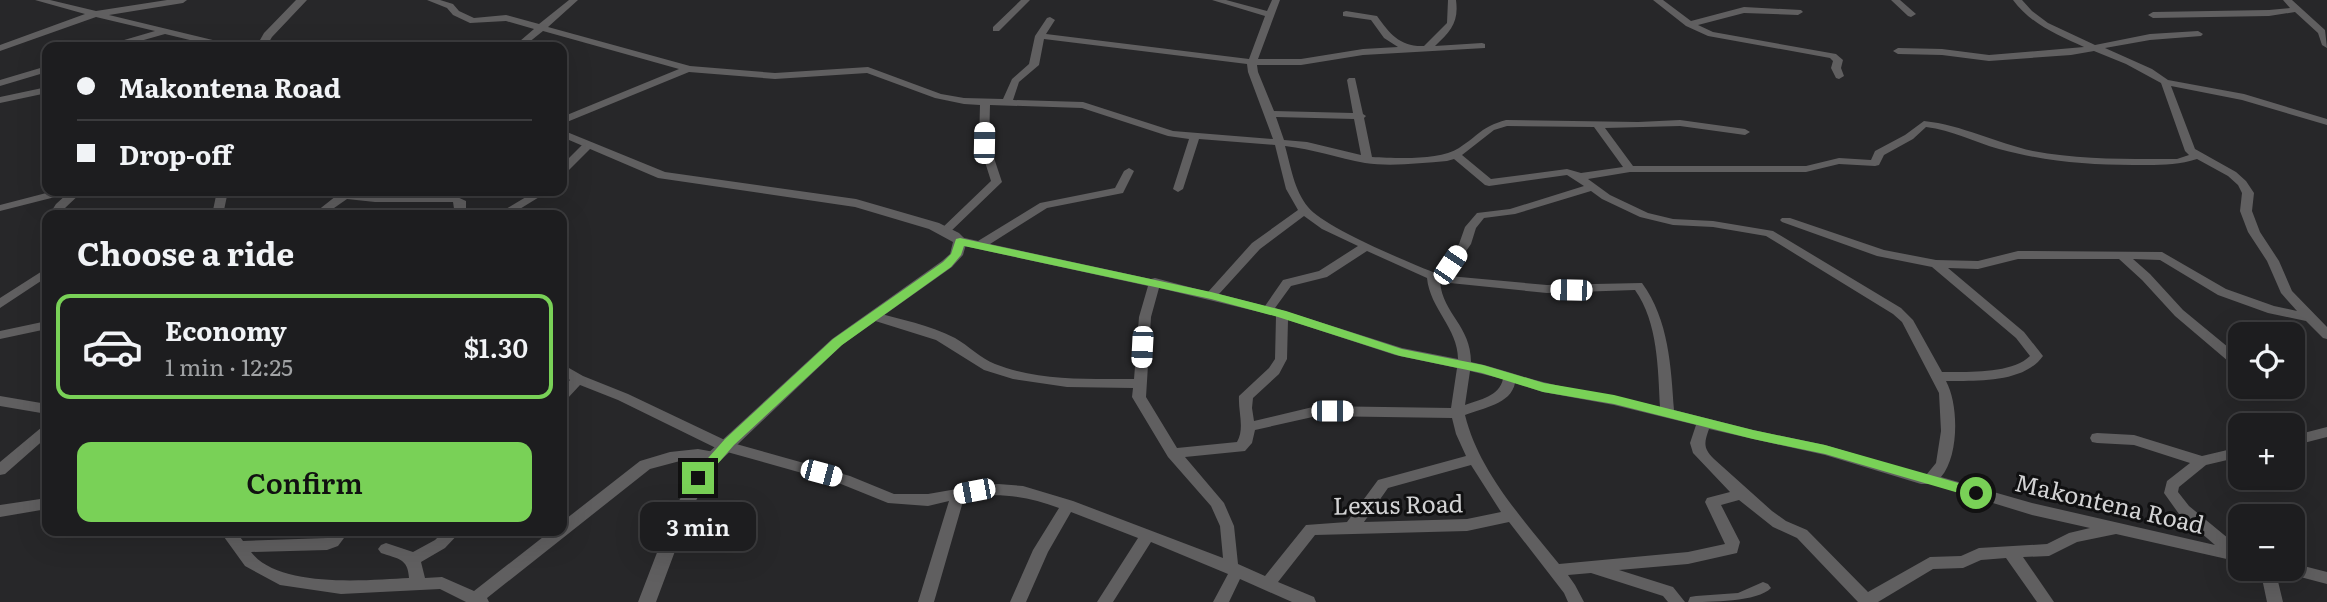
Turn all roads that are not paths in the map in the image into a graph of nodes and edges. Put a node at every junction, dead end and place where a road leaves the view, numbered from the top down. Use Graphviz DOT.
graph roads {
  1 [pos="39,0"];
  2 [pos="183,0"];
  3 [pos="302,0"];
  4 [pos="431,0"];
  5 [pos="574,0"];
  6 [pos="1026,0"];
  7 [pos="1216,0"];
  8 [pos="1276,0"];
  9 [pos="1452,0"];
  10 [pos="1657,0"];
  11 [pos="1895,0"];
  12 [pos="2017,0"];
  13 [pos="2287,0"];
  14 [pos="2299,9"];
  15 [pos="1798,12"];
  16 [pos="1270,14"];
  17 [pos="1346,14"];
  18 [pos="1911,14"];
  19 [pos="91,15"];
  20 [pos="2153,15"];
  21 [pos="1050,20"];
  22 [pos="1689,24"];
  23 [pos="539,28"];
  24 [pos="996,29"];
  25 [pos="166,30"];
  26 [pos="2324,32"];
  27 [pos="2198,34"];
  28 [pos="1040,36"];
  29 [pos="126,42"];
  30 [pos="207,42"];
  31 [pos="264,42"];
  32 [pos="524,42"];
  33 [pos="2327,45"];
  34 [pos="1482,47"];
  35 [pos="2099,47"];
  36 [pos="0,48"];
  37 [pos="1405,48"];
  38 [pos="1427,48"];
  39 [pos="1898,51"];
  40 [pos="1252,61"];
  41 [pos="689,69"];
  42 [pos="42,70"];
  43 [pos="1839,76"];
  44 [pos="1352,80"];
  45 [pos="2165,82"];
  46 [pos="0,83"];
  47 [pos="42,91"];
  48 [pos="0,100"];
  49 [pos="985,102"];
  50 [pos="1007,103"];
  51 [pos="1271,114"];
  52 [pos="1361,116"];
  53 [pos="567,119"];
  54 [pos="2327,122"];
  55 [pos="1597,124"];
  56 [pos="1745,132"];
  57 [pos="567,135"];
  58 [pos="1195,136"];
  59 [pos="1279,144"];
  60 [pos="588,145"];
  61 [pos="1456,155"];
  62 [pos="2196,156"];
  63 [pos="1367,160"];
  64 [pos="567,166"];
  65 [pos="1630,169"];
  66 [pos="1129,171"];
  67 [pos="1579,177"];
  68 [pos="1590,188"];
  69 [pos="1178,190"];
  70 [pos="47,196"];
  71 [pos="71,196"];
  72 [pos="345,196"];
  73 [pos="534,196"];
  74 [pos="0,208"];
  75 [pos="58,210"];
  76 [pos="324,210"];
  77 [pos="511,210"];
  78 [pos="1304,211"];
  79 [pos="1786,220"];
  80 [pos="945,231"];
  81 [pos="960,241"];
  82 [pos="982,244"];
  83 [pos="1365,247"];
  84 [pos="2123,257"];
  85 [pos="1936,264"];
  86 [pos="42,275"];
  87 [pos="1437,278"];
  88 [pos="1154,282"];
  89 [pos="1211,296"];
  90 [pos="0,304"];
  91 [pos="1275,312"];
  92 [pos="873,316"];
  93 [pos="2308,317"];
  94 [pos="42,325"];
  95 [pos="0,335"];
  96 [pos="2327,335"];
  97 [pos="2228,354"];
  98 [pos="1464,365"];
  99 [pos="567,371"];
  100 [pos="1510,376"];
  101 [pos="1938,377"];
  102 [pos="578,379"];
  103 [pos="1140,383"];
  104 [pos="567,391"];
  105 [pos="0,401"];
  106 [pos="42,408"];
  107 [pos="1667,412"];
  108 [pos="1458,413"];
  109 [pos="1704,422"];
  110 [pos="1249,427"];
  111 [pos="2327,432"];
  112 [pos="42,434"];
  113 [pos="2097,438"];
  114 [pos="2305,438"];
  115 [pos="720,452"];
  116 [pos="1173,453"];
  117 [pos="2228,455"];
  118 [pos="1473,459"];
  119 [pos="2202,461"];
  120 [pos="0,470"];
  121 [pos="1931,479"];
  122 [pos="958,494"];
  123 [pos="1741,494"];
  124 [pos="42,505"];
  125 [pos="1068,505"];
  126 [pos="0,511"];
  127 [pos="1513,515"];
  128 [pos="1352,527"];
  129 [pos="567,528"];
  130 [pos="2116,528"];
  131 [pos="1148,534"];
  132 [pos="230,536"];
  133 [pos="338,536"];
  134 [pos="449,536"];
  135 [pos="557,536"];
  136 [pos="2228,546"];
  137 [pos="238,547"];
  138 [pos="386,549"];
  139 [pos="2011,553"];
  140 [pos="2228,553"];
  141 [pos="413,559"];
  142 [pos="1590,568"];
  143 [pos="1234,569"];
  144 [pos="1555,570"];
  145 [pos="2305,573"];
  146 [pos="2327,578"];
  147 [pos="2271,581"];
  148 [pos="417,583"];
  149 [pos="1268,584"];
  150 [pos="1763,588"];
  151 [pos="478,600"];
  152 [pos="1868,601"];
  153 [pos="647,602"];
  154 [pos="926,602"];
  155 [pos="1018,602"];
  156 [pos="1105,602"];
  157 [pos="1221,602"];
  158 [pos="1308,602"];
  159 [pos="1576,602"];
  160 [pos="1677,602"];
  161 [pos="1696,602"];
  162 [pos="2046,602"];
  163 [pos="2275,602"];
  1 -- 19 [label="street"];
  2 -- 19 [label="street"];
  3 -- 31 [label="street"];
  4 -- 23 [label="street"];
  5 -- 23 [label="street"];
  6 -- 24 [label="street"];
  7 -- 16 [label="street"];
  8 -- 16 [label="street"];
  9 -- 38 [label="street"];
  10 -- 22 [label="street"];
  11 -- 18 [label="street"];
  12 -- 35 [label="street"];
  13 -- 14 [label="street"];
  14 -- 20 [label="street"];
  14 -- 26 [label="street"];
  15 -- 22 [label="street"];
  16 -- 40 [label="street"];
  17 -- 37 [label="street"];
  19 -- 25 [label="street"];
  19 -- 36 [label="street"];
  21 -- 28 [label="street"];
  22 -- 43 [label="street"];
  23 -- 32 [label="street"];
  23 -- 41 [label="street"];
  25 -- 29 [label="street"];
  25 -- 30 [label="street"];
  26 -- 33 [label="street"];
  27 -- 35 [label="street"];
  28 -- 40 [label="street"];
  28 -- 50 [label="street"];
  34 -- 38 [label="street"];
  35 -- 39 [label="street"];
  35 -- 45 [label="street"];
  37 -- 38 [label="street"];
  37 -- 40 [label="street"];
  40 -- 51 [label="street"];
  41 -- 49 [label="street"];
  41 -- 53 [label="street"];
  42 -- 46 [label="street"];
  44 -- 52 [label="street"];
  45 -- 54 [label="street"];
  45 -- 62 [label="street"];
  47 -- 48 [label="street"];
  49 -- 50 [label="street"];
  49 -- 80 [label="street"];
  50 -- 58 [label="street"];
  51 -- 52 [label="street"];
  51 -- 59 [label="street"];
  52 -- 63 [label="street"];
  55 -- 56 [label="street"];
  55 -- 61 [label="street"];
  55 -- 65 [label="street"];
  57 -- 60 [label="street"];
  58 -- 59 [label="street"];
  58 -- 69 [label="street"];
  59 -- 63 [label="street"];
  59 -- 78 [label="street"];
  60 -- 64 [label="street"];
  60 -- 80 [label="street"];
  61 -- 63 [label="street"];
  61 -- 67 [label="street"];
  62 -- 65 [label="street"];
  62 -- 93 [label="street"];
  65 -- 67 [label="street"];
  66 -- 82 [label="street"];
  67 -- 68 [label="street"];
  68 -- 87 [label="street"];
  68 -- 101 [label="street"];
  70 -- 74 [label="street"];
  71 -- 75 [label="street"];
  72 -- 76 [label="street"];
  73 -- 77 [label="street"];
  78 -- 83 [label="street"];
  78 -- 89 [label="street"];
  79 -- 85 [label="street"];
  80 -- 81 [label="street"];
  81 -- 82 [label="street, Makontena Road"];
  81 -- 92 [label="street"];
  82 -- 88 [label="street, Makontena Road"];
  83 -- 87 [label="street"];
  83 -- 91 [label="street"];
  84 -- 85 [label="street"];
  84 -- 93 [label="street"];
  84 -- 97 [label="street"];
  85 -- 101 [label="street"];
  86 -- 90 [label="street"];
  87 -- 98 [label="street"];
  87 -- 107 [label="street"];
  88 -- 89 [label="street, Makontena Road"];
  88 -- 103 [label="street"];
  89 -- 91 [label="street, Makontena Road"];
  91 -- 98 [label="street, Makontena Road"];
  91 -- 110 [label="street"];
  92 -- 103 [label="street"];
  92 -- 115 [label="street"];
  93 -- 96 [label="street"];
  94 -- 95 [label="street"];
  98 -- 100 [label="street, Makontena Road"];
  98 -- 108 [label="street"];
  99 -- 102 [label="street"];
  100 -- 107 [label="street, Makontena Road"];
  100 -- 108 [label="street"];
  101 -- 121 [label="street"];
  102 -- 104 [label="street"];
  102 -- 115 [label="street"];
  103 -- 116 [label="street"];
  105 -- 106 [label="street"];
  107 -- 109 [label="street, Makontena Road"];
  108 -- 110 [label="street"];
  108 -- 118 [label="street"];
  109 -- 121 [label="street, Makontena Road"];
  109 -- 123 [label="street"];
  110 -- 116 [label="street"];
  111 -- 114 [label="street"];
  112 -- 120 [label="street"];
  113 -- 119 [label="street"];
  115 -- 122 [label="street"];
  115 -- 129 [label="street"];
  115 -- 153 [label="street"];
  116 -- 143 [label="street"];
  117 -- 119 [label="street"];
  118 -- 127 [label="street"];
  118 -- 128 [label="street"];
  119 -- 136 [label="street"];
  121 -- 130 [label="street, Makontena Road"];
  122 -- 125 [label="street"];
  122 -- 154 [label="street"];
  123 -- 142 [label="street"];
  123 -- 152 [label="street"];
  124 -- 126 [label="street"];
  125 -- 131 [label="street"];
  125 -- 155 [label="street"];
  127 -- 128 [label="street, Lexus Road"];
  127 -- 144 [label="street"];
  128 -- 149 [label="street, Lexus Road"];
  130 -- 139 [label="street"];
  130 -- 140 [label="street, Makontena Road"];
  131 -- 143 [label="street"];
  131 -- 156 [label="street"];
  132 -- 137 [label="street"];
  133 -- 137 [label="street"];
  134 -- 141 [label="street"];
  135 -- 151 [label="street"];
  137 -- 148 [label="street"];
  138 -- 141 [label="street"];
  139 -- 152 [label="street"];
  139 -- 162 [label="street"];
  141 -- 148 [label="street"];
  142 -- 144 [label="street"];
  142 -- 160 [label="street"];
  143 -- 149 [label="street"];
  143 -- 157 [label="street"];
  144 -- 159 [label="street"];
  145 -- 146 [label="street"];
  147 -- 163 [label="street"];
  148 -- 151 [label="street"];
  149 -- 158 [label="street"];
  150 -- 161 [label="street"];
}
